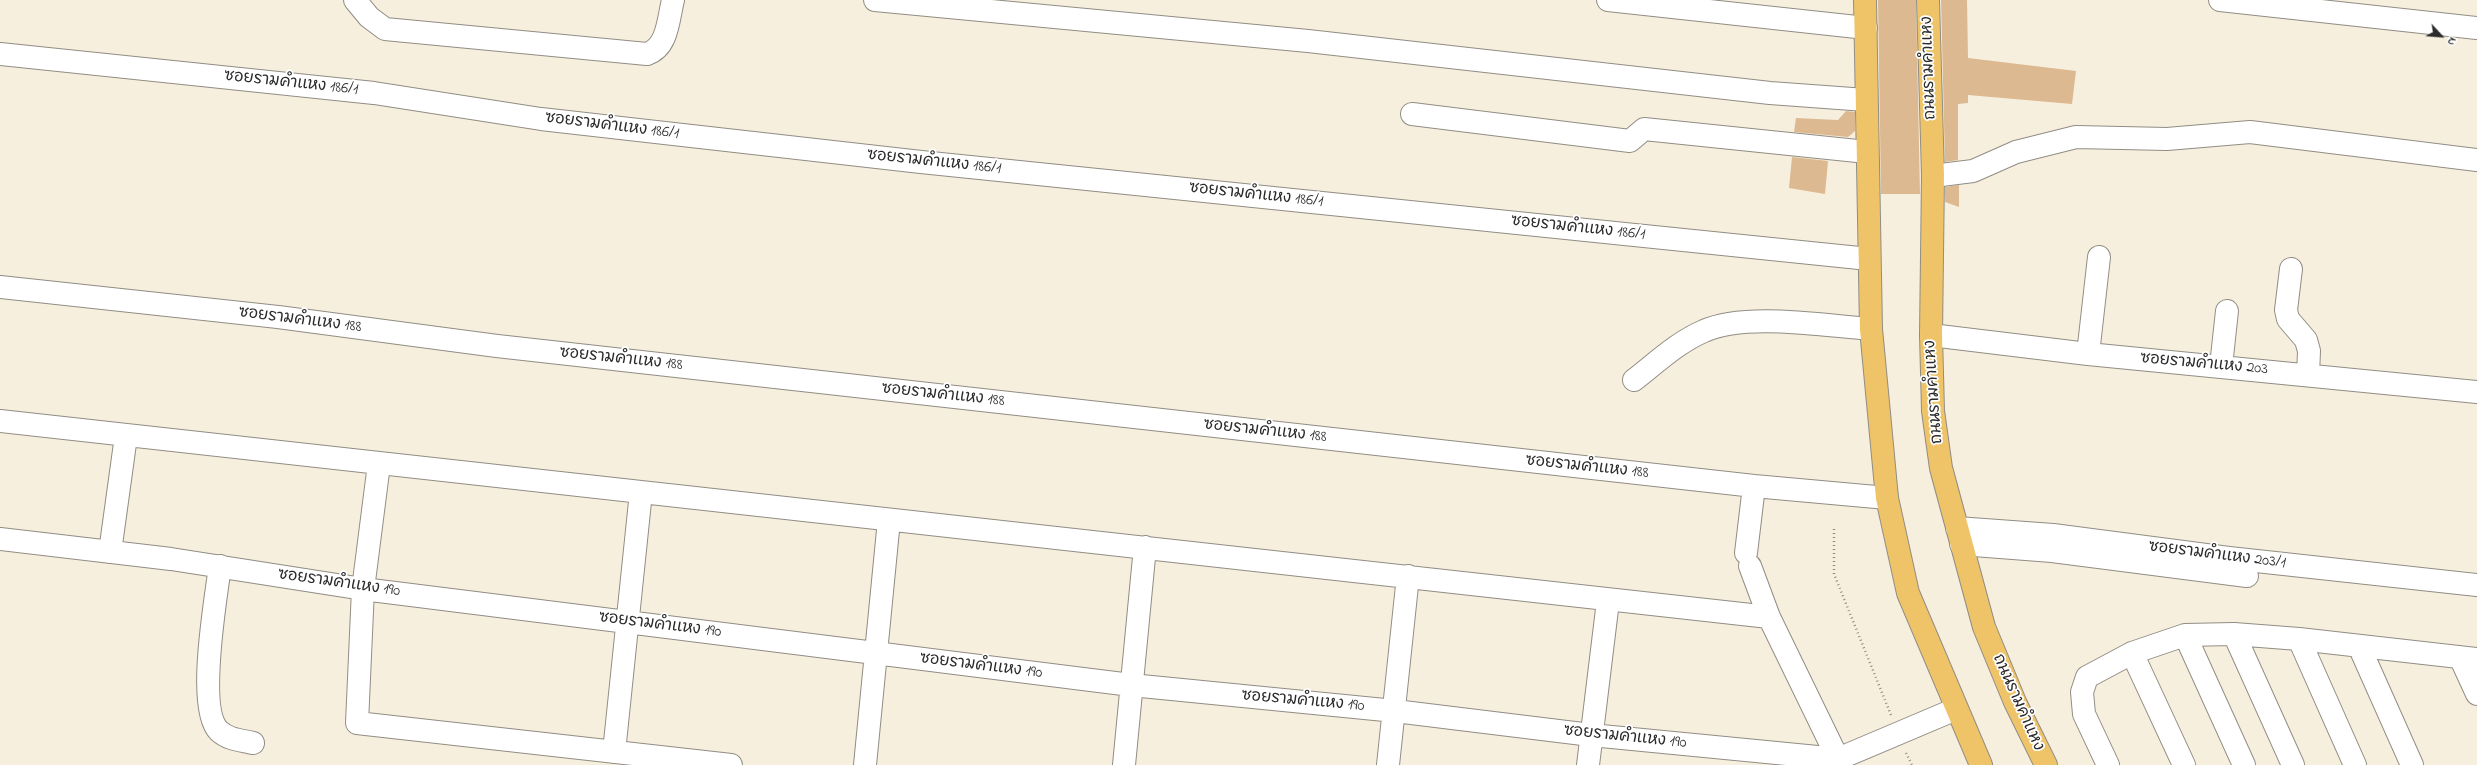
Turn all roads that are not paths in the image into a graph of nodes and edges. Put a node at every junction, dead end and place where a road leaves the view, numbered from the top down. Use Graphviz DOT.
graph roads {
  1 [pos="355,0"];
  2 [pos="673,0"];
  3 [pos="875,0"];
  4 [pos="1608,0"];
  5 [pos="1865,0"];
  6 [pos="1928,0"];
  7 [pos="2220,0"];
  8 [pos="1866,28"];
  9 [pos="2477,28"];
  10 [pos="0,54"];
  11 [pos="1866,100"];
  12 [pos="1412,114"];
  13 [pos="1867,152"];
  14 [pos="2477,160"];
  15 [pos="1933,176"];
  16 [pos="2099,257"];
  17 [pos="1869,259"];
  18 [pos="2291,269"];
  19 [pos="0,287"];
  20 [pos="2227,311"];
  21 [pos="1871,329"];
  22 [pos="1931,335"];
  23 [pos="2088,354"];
  24 [pos="2221,366"];
  25 [pos="2308,375"];
  26 [pos="1634,380"];
  27 [pos="2477,392"];
  28 [pos="0,421"];
  29 [pos="126,436"];
  30 [pos="379,464"];
  31 [pos="1754,486"];
  32 [pos="641,492"];
  33 [pos="1887,498"];
  34 [pos="890,520"];
  35 [pos="1959,536"];
  36 [pos="0,540"];
  37 [pos="2053,543"];
  38 [pos="1146,548"];
  39 [pos="110,552"];
  40 [pos="220,566"];
  41 [pos="1408,576"];
  42 [pos="2247,576"];
  43 [pos="2477,585"];
  44 [pos="363,589"];
  45 [pos="1608,601"];
  46 [pos="1770,617"];
  47 [pos="626,622"];
  48 [pos="2234,634"];
  49 [pos="2185,635"];
  50 [pos="2299,639"];
  51 [pos="2359,646"];
  52 [pos="2132,653"];
  53 [pos="877,654"];
  54 [pos="2468,658"];
  55 [pos="1130,686"];
  56 [pos="2477,694"];
  57 [pos="1956,709"];
  58 [pos="1395,711"];
  59 [pos="1591,735"];
  60 [pos="253,743"];
  61 [pos="614,752"];
  62 [pos="1840,762"];
  63 [pos="731,765"];
  64 [pos="865,765"];
  65 [pos="1124,765"];
  66 [pos="1388,765"];
  67 [pos="1588,765"];
  68 [pos="1981,765"];
  69 [pos="2046,765"];
  70 [pos="2108,765"];
  71 [pos="2184,765"];
  72 [pos="2244,765"];
  73 [pos="2293,765"];
  74 [pos="2355,765"];
  75 [pos="2412,765"];
  1 -- 2 [label="street"];
  3 -- 11 [label="street"];
  4 -- 8 [label="street"];
  5 -- 8 [label="main road"];
  6 -- 15 [label="main road, ถนนรามคำแหง"];
  7 -- 9 [label="street"];
  8 -- 11 [label="main road"];
  10 -- 17 [label="street, ซอยรามคำแหง 186/1"];
  11 -- 13 [label="main road"];
  12 -- 13 [label="street"];
  13 -- 17 [label="main road"];
  14 -- 15 [label="street"];
  15 -- 22 [label="main road, ถนนรามคำแหง"];
  16 -- 23 [label="street"];
  17 -- 21 [label="main road"];
  18 -- 25 [label="street"];
  19 -- 31 [label="street, ซอยรามคำแหง 188"];
  20 -- 24 [label="street"];
  21 -- 26 [label="street"];
  21 -- 33 [label="main road"];
  22 -- 23 [label="street, ซอยรามคำแหง 203"];
  22 -- 35 [label="main road, ถนนรามคำแหง"];
  23 -- 24 [label="street, ซอยรามคำแหง 203"];
  24 -- 25 [label="street, ซอยรามคำแหง 203"];
  25 -- 27 [label="street, ซอยรามคำแหง 203"];
  28 -- 29 [label="street"];
  29 -- 30 [label="street"];
  29 -- 39 [label="street"];
  30 -- 32 [label="street"];
  30 -- 44 [label="street"];
  31 -- 33 [label="street, ซอยรามคำแหง 188"];
  31 -- 46 [label="street"];
  32 -- 34 [label="street"];
  32 -- 47 [label="street"];
  33 -- 57 [label="main road"];
  34 -- 38 [label="street"];
  34 -- 53 [label="street"];
  35 -- 37 [label="street, ซอยรามคำแหง 203/1"];
  35 -- 69 [label="main road, ถนนรามคำแหง"];
  36 -- 39 [label="street, ซอยรามคำแหง 190"];
  37 -- 42 [label="street, ซอยรามคำแหง 203/1"];
  37 -- 43 [label="street, ซอยรามคำแหง 203/1"];
  38 -- 41 [label="street"];
  38 -- 55 [label="street"];
  39 -- 40 [label="street, ซอยรามคำแหง 190"];
  40 -- 44 [label="street, ซอยรามคำแหง 190"];
  40 -- 60 [label="street"];
  41 -- 45 [label="street"];
  41 -- 58 [label="street"];
  44 -- 47 [label="street, ซอยรามคำแหง 190"];
  44 -- 61 [label="street"];
  45 -- 46 [label="street"];
  45 -- 59 [label="street"];
  46 -- 62 [label="street"];
  47 -- 53 [label="street, ซอยรามคำแหง 190"];
  47 -- 61 [label="street"];
  48 -- 49 [label="street"];
  48 -- 50 [label="street"];
  48 -- 73 [label="street"];
  49 -- 52 [label="street"];
  49 -- 72 [label="street"];
  50 -- 51 [label="street"];
  50 -- 74 [label="street"];
  51 -- 54 [label="street"];
  51 -- 75 [label="street"];
  52 -- 70 [label="street"];
  52 -- 71 [label="street"];
  53 -- 55 [label="street, ซอยรามคำแหง 190"];
  53 -- 64 [label="street"];
  54 -- 56 [label="street"];
  55 -- 58 [label="street, ซอยรามคำแหง 190"];
  55 -- 65 [label="street"];
  57 -- 62 [label="street, ซอยรามคำแหง 190"];
  57 -- 68 [label="main road"];
  58 -- 59 [label="street, ซอยรามคำแหง 190"];
  58 -- 66 [label="street"];
  59 -- 62 [label="street, ซอยรามคำแหง 190"];
  59 -- 67 [label="street"];
  61 -- 63 [label="street"];
}
